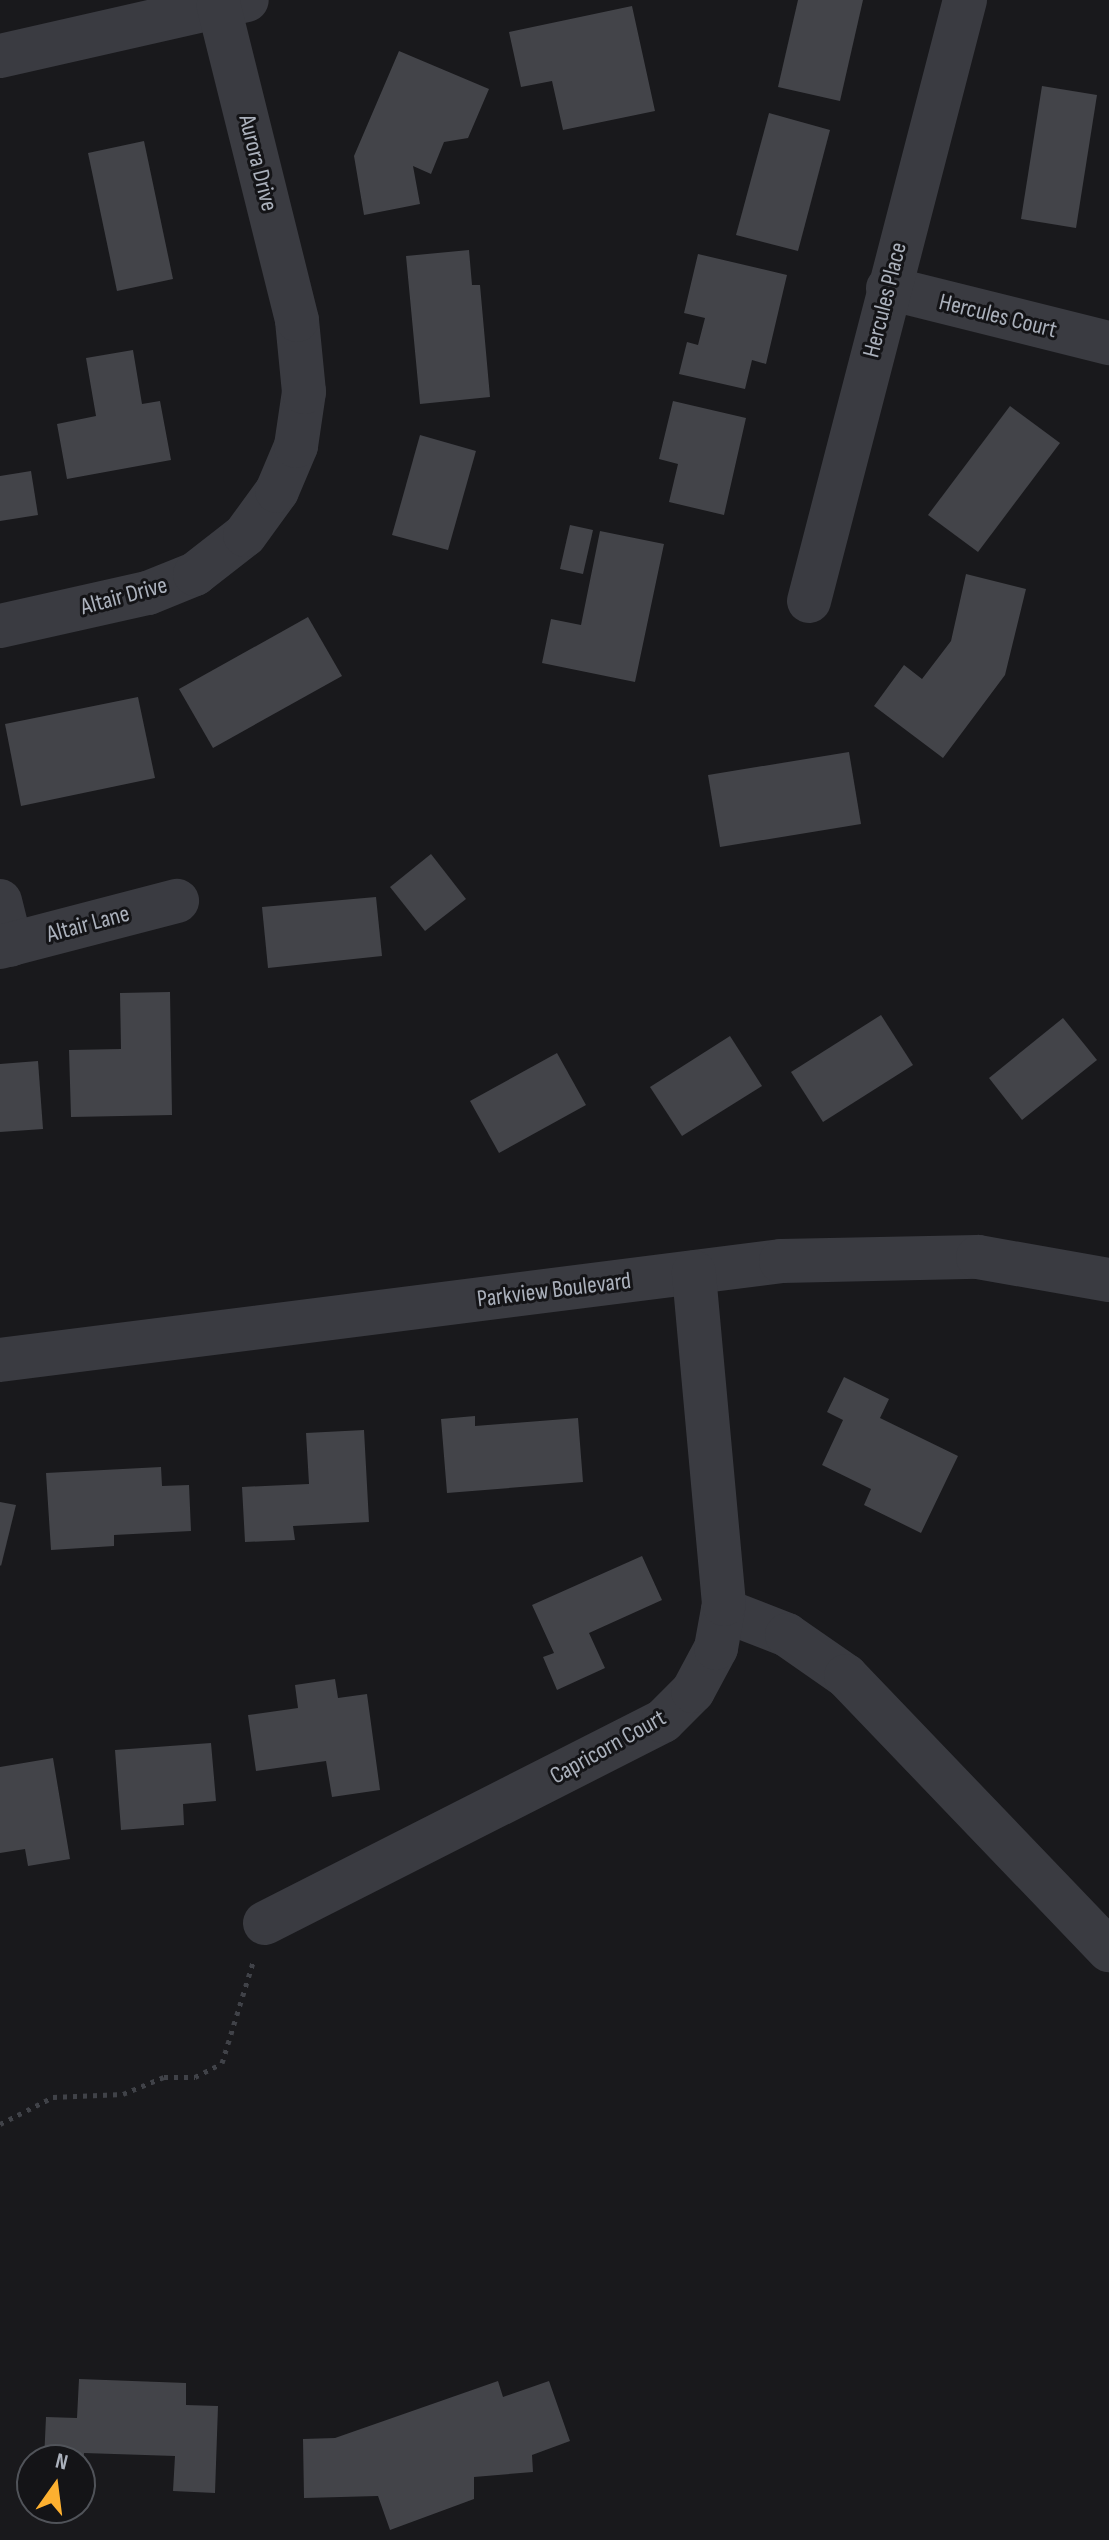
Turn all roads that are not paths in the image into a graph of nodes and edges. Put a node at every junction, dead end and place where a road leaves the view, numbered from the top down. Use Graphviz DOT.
graph roads {
  1 [pos="965,0"];
  2 [pos="233,3"];
  3 [pos="0,56"];
  4 [pos="888,288"];
  5 [pos="297,320"];
  6 [pos="1109,343"];
  7 [pos="809,601"];
  8 [pos="0,626"];
  9 [pos="0,901"];
  10 [pos="177,901"];
  11 [pos="5,946"];
  12 [pos="694,1272"];
  13 [pos="1109,1280"];
  14 [pos="0,1360"];
  15 [pos="723,1610"];
  16 [pos="265,1923"];
  17 [pos="1109,1950"];
  1 -- 4 [label="street, Hercules Place"];
  2 -- 3 [label="street"];
  2 -- 5 [label="street, Aurora Drive"];
  4 -- 6 [label="street, Hercules Court"];
  4 -- 7 [label="street, Hercules Place"];
  5 -- 8 [label="street, Altair Drive"];
  9 -- 11 [label="street"];
  10 -- 11 [label="street, Altair Lane"];
  12 -- 13 [label="street, Parkview Boulevard"];
  12 -- 14 [label="street, Parkview Boulevard"];
  12 -- 15 [label="street, Capricorn Court"];
  15 -- 16 [label="street, Capricorn Court"];
  15 -- 17 [label="street"];
}
